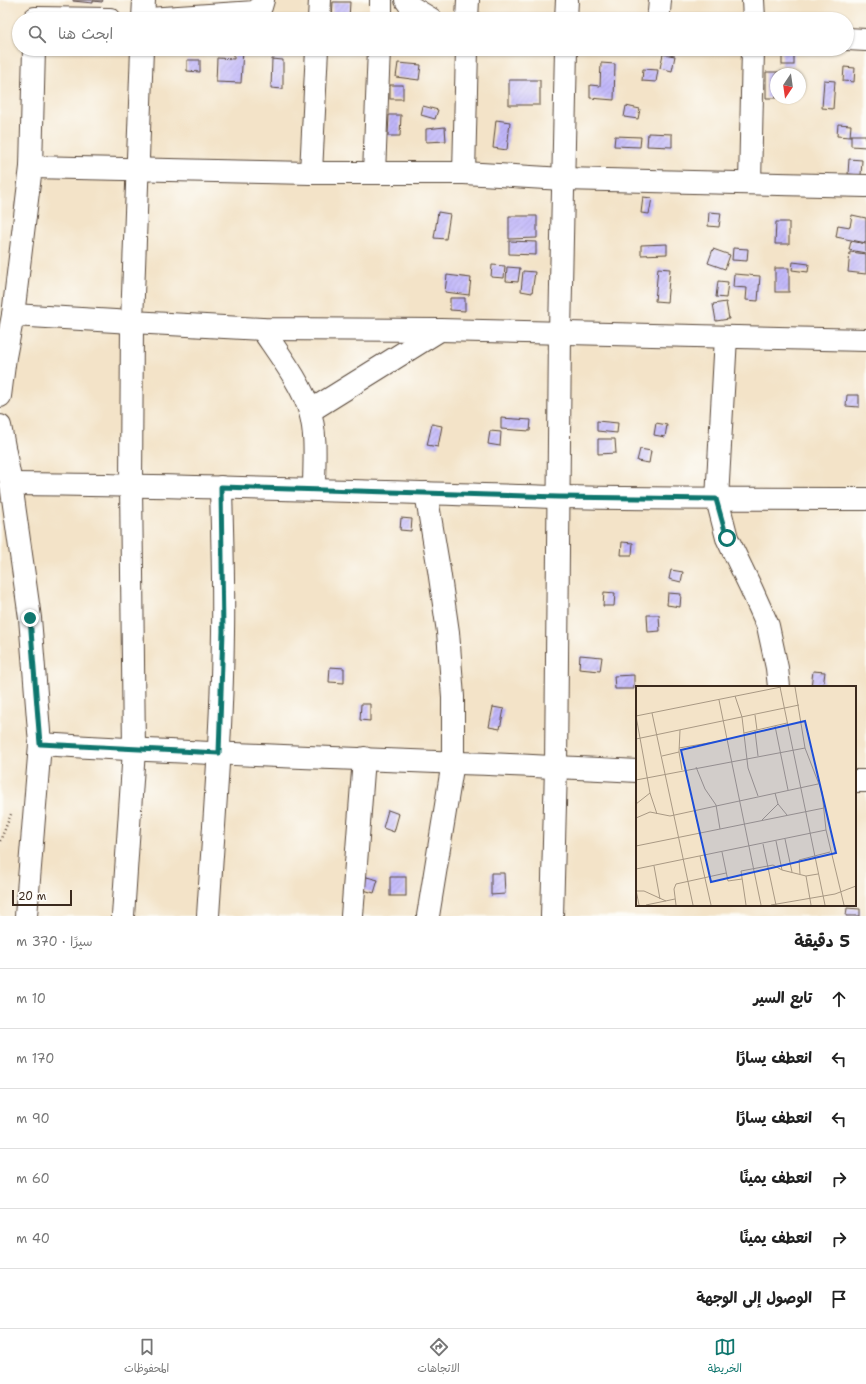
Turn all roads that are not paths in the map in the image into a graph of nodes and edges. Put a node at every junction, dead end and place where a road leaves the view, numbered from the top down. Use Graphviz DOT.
graph roads {
  1 [pos="144,0"];
  2 [pos="263,0"];
  3 [pos="320,0"];
  4 [pos="381,0"];
  5 [pos="406,0"];
  6 [pos="468,0"];
  7 [pos="567,0"];
  8 [pos="660,0"];
  9 [pos="753,0"];
  10 [pos="143,12"];
  11 [pos="255,12"];
  12 [pos="319,12"];
  13 [pos="381,12"];
  14 [pos="419,12"];
  15 [pos="467,12"];
  16 [pos="566,12"];
  17 [pos="659,12"];
  18 [pos="754,12"];
  19 [pos="854,39"];
  20 [pos="866,40"];
  21 [pos="34,56"];
  22 [pos="142,56"];
  23 [pos="317,56"];
  24 [pos="379,56"];
  25 [pos="467,56"];
  26 [pos="566,56"];
  27 [pos="753,56"];
  28 [pos="31,167"];
  29 [pos="138,168"];
  30 [pos="311,173"];
  31 [pos="374,173"];
  32 [pos="464,173"];
  33 [pos="563,179"];
  34 [pos="750,183"];
  35 [pos="866,186"];
  36 [pos="13,314"];
  37 [pos="132,322"];
  38 [pos="262,329"];
  39 [pos="440,330"];
  40 [pos="560,333"];
  41 [pos="726,337"];
  42 [pos="866,340"];
  43 [pos="0,396"];
  44 [pos="310,412"];
  45 [pos="0,426"];
  46 [pos="11,484"];
  47 [pos="131,484"];
  48 [pos="221,487"];
  49 [pos="314,489"];
  50 [pos="426,493"];
  51 [pos="558,497"];
  52 [pos="716,499"];
  53 [pos="866,499"];
  54 [pos="779,686"];
  55 [pos="40,744"];
  56 [pos="134,750"];
  57 [pos="219,753"];
  58 [pos="364,758"];
  59 [pos="453,762"];
  60 [pos="556,767"];
  61 [pos="636,771"];
  62 [pos="26,916"];
  63 [pos="123,916"];
  64 [pos="208,916"];
  65 [pos="352,916"];
  66 [pos="428,916"];
  67 [pos="552,916"];
  1 -- 10 [label="street"];
  2 -- 11 [label="street"];
  3 -- 12 [label="street"];
  4 -- 13 [label="street"];
  5 -- 14 [label="street"];
  6 -- 15 [label="street"];
  7 -- 16 [label="street"];
  8 -- 17 [label="street"];
  9 -- 18 [label="street"];
  19 -- 20 [label="street"];
  21 -- 28 [label="street"];
  22 -- 29 [label="street"];
  23 -- 30 [label="street"];
  24 -- 31 [label="street"];
  25 -- 32 [label="street"];
  26 -- 33 [label="street"];
  27 -- 34 [label="street"];
  28 -- 29 [label="street"];
  28 -- 36 [label="street"];
  29 -- 30 [label="street"];
  29 -- 37 [label="street"];
  30 -- 31 [label="street"];
  31 -- 32 [label="street"];
  32 -- 33 [label="street"];
  33 -- 34 [label="street"];
  33 -- 40 [label="street"];
  34 -- 35 [label="street"];
  36 -- 37 [label="street"];
  36 -- 43 [label="street"];
  37 -- 38 [label="street"];
  37 -- 47 [label="street"];
  38 -- 39 [label="street"];
  38 -- 44 [label="street"];
  39 -- 40 [label="street"];
  39 -- 44 [label="street"];
  40 -- 41 [label="street"];
  40 -- 51 [label="street"];
  41 -- 42 [label="street"];
  41 -- 52 [label="street"];
  44 -- 49 [label="street"];
  45 -- 46 [label="street"];
  46 -- 47 [label="street"];
  46 -- 55 [label="street"];
  47 -- 48 [label="street"];
  47 -- 56 [label="street"];
  48 -- 49 [label="street"];
  48 -- 57 [label="street"];
  49 -- 50 [label="street"];
  50 -- 51 [label="street"];
  50 -- 59 [label="street"];
  51 -- 52 [label="street"];
  51 -- 60 [label="street"];
  52 -- 53 [label="street"];
  52 -- 54 [label="street"];
  55 -- 56 [label="street"];
  55 -- 62 [label="street"];
  56 -- 57 [label="street"];
  56 -- 63 [label="street"];
  57 -- 58 [label="street"];
  57 -- 64 [label="street"];
  58 -- 59 [label="street"];
  58 -- 65 [label="street"];
  59 -- 60 [label="street"];
  59 -- 66 [label="street"];
  60 -- 61 [label="street"];
  60 -- 67 [label="street"];
}
